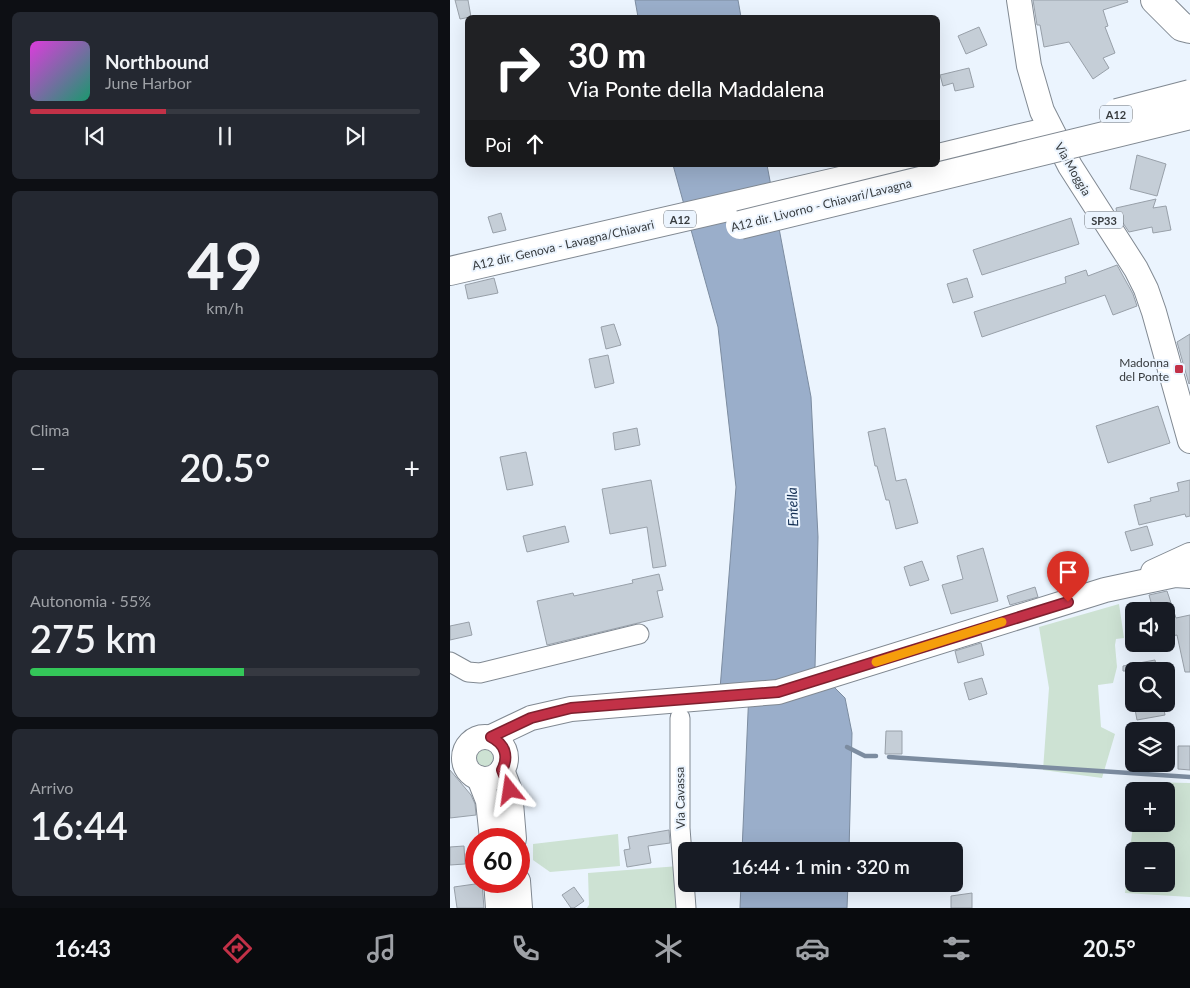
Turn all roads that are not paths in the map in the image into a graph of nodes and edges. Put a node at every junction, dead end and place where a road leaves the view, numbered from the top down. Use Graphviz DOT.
graph roads {
  1 [pos="1019,0"];
  2 [pos="1155,0"];
  3 [pos="1190,29"];
  4 [pos="1190,94"];
  5 [pos="1190,114"];
  6 [pos="940,158"];
  7 [pos="901,167"];
  8 [pos="450,271"];
  9 [pos="450,291"];
  10 [pos="1190,441"];
  11 [pos="1190,555"];
  12 [pos="1190,576"];
  13 [pos="1105,590"];
  14 [pos="639,634"];
  15 [pos="450,662"];
  16 [pos="680,718"];
  17 [pos="491,737"];
  18 [pos="457,750"];
  19 [pos="502,770"];
  20 [pos="479,778"];
  21 [pos="491,828"];
  22 [pos="513,828"];
  23 [pos="497,893"];
  24 [pos="519,893"];
  25 [pos="498,908"];
  26 [pos="520,908"];
  27 [pos="686,908"];
  1 -- 10 [label="main road, Via Moggia / SP33"];
  2 -- 3 [label="highway"];
  4 -- 6 [label="highway, A12, bridge"];
  5 -- 9 [label="highway, A12 dir. Livorno - Chiavari/Lavagna / A12, bridge"];
  7 -- 8 [label="highway, A12 dir. Genova - Lavagna/Chiavari / A12"];
  11 -- 13 [label="main road"];
  12 -- 13 [label="main road"];
  13 -- 17 [label="main road"];
  14 -- 15 [label="street"];
  16 -- 27 [label="street, Via Cavassa"];
  17 -- 18 [label="main road"];
  17 -- 19 [label="main road"];
  18 -- 20 [label="main road"];
  19 -- 20 [label="main road"];
  19 -- 22 [label="main road"];
  20 -- 21 [label="main road"];
  23 -- 25 [label="main road"];
  24 -- 26 [label="main road"];
}
